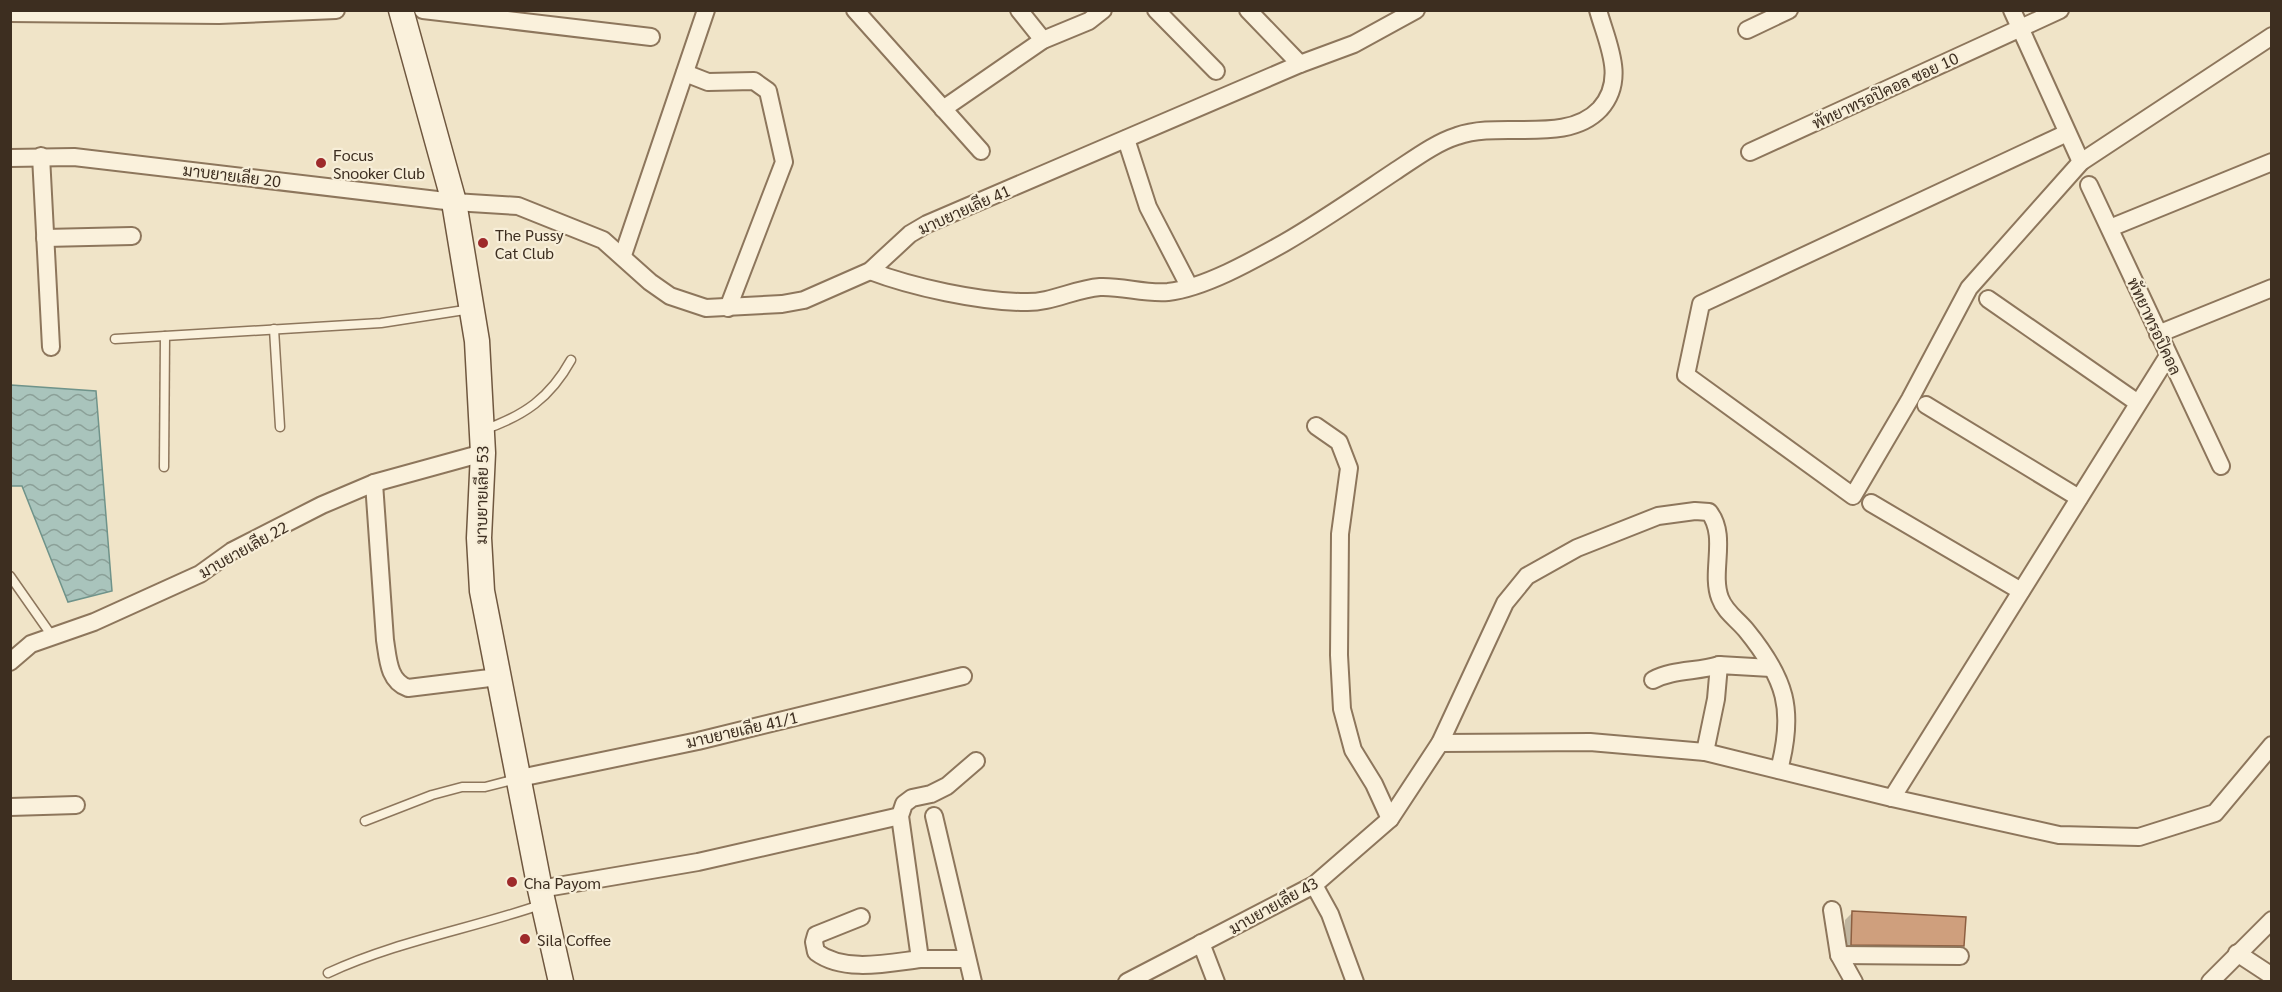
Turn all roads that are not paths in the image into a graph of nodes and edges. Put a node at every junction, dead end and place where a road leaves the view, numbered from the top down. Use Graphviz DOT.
graph roads {
  1 [pos="336,10"];
  2 [pos="401,10"];
  3 [pos="423,10"];
  4 [pos="706,10"];
  5 [pos="855,10"];
  6 [pos="1019,10"];
  7 [pos="1103,10"];
  8 [pos="1156,10"];
  9 [pos="1248,10"];
  10 [pos="1416,10"];
  11 [pos="1598,10"];
  12 [pos="1789,10"];
  13 [pos="2012,10"];
  14 [pos="2060,10"];
  15 [pos="10,13"];
  16 [pos="2020,29"];
  17 [pos="1747,30"];
  18 [pos="2271,36"];
  19 [pos="651,37"];
  20 [pos="1043,40"];
  21 [pos="1300,64"];
  22 [pos="1216,71"];
  23 [pos="685,73"];
  24 [pos="943,109"];
  25 [pos="2067,133"];
  26 [pos="1126,139"];
  27 [pos="981,151"];
  28 [pos="1750,152"];
  29 [pos="41,156"];
  30 [pos="10,158"];
  31 [pos="2081,162"];
  32 [pos="2271,162"];
  33 [pos="2090,185"];
  34 [pos="454,202"];
  35 [pos="2110,228"];
  36 [pos="132,236"];
  37 [pos="45,238"];
  38 [pos="622,255"];
  39 [pos="870,271"];
  40 [pos="1189,286"];
  41 [pos="2271,288"];
  42 [pos="1988,299"];
  43 [pos="728,308"];
  44 [pos="471,309"];
  45 [pos="274,330"];
  46 [pos="2158,334"];
  47 [pos="165,336"];
  48 [pos="115,339"];
  49 [pos="51,346"];
  50 [pos="2168,356"];
  51 [pos="571,360"];
  52 [pos="2138,403"];
  53 [pos="1926,405"];
  54 [pos="1316,426"];
  55 [pos="280,428"];
  56 [pos="482,442"];
  57 [pos="2221,466"];
  58 [pos="164,467"];
  59 [pos="374,483"];
  60 [pos="2079,498"];
  61 [pos="1871,503"];
  62 [pos="10,576"];
  63 [pos="2021,591"];
  64 [pos="52,636"];
  65 [pos="10,662"];
  66 [pos="1719,665"];
  67 [pos="1771,668"];
  68 [pos="963,676"];
  69 [pos="498,677"];
  70 [pos="1653,680"];
  71 [pos="1440,743"];
  72 [pos="2271,745"];
  73 [pos="1705,752"];
  74 [pos="976,761"];
  75 [pos="1779,770"];
  76 [pos="520,778"];
  77 [pos="1892,798"];
  78 [pos="76,804"];
  79 [pos="10,807"];
  80 [pos="900,816"];
  81 [pos="934,816"];
  82 [pos="1390,819"];
  83 [pos="364,821"];
  84 [pos="1314,885"];
  85 [pos="542,896"];
  86 [pos="1832,910"];
  87 [pos="861,917"];
  88 [pos="2271,920"];
  89 [pos="1201,943"];
  90 [pos="2237,953"];
  91 [pos="1839,955"];
  92 [pos="1960,956"];
  93 [pos="920,959"];
  94 [pos="967,959"];
  95 [pos="328,973"];
  96 [pos="2271,976"];
  97 [pos="561,981"];
  98 [pos="973,981"];
  99 [pos="1127,981"];
  100 [pos="1216,981"];
  101 [pos="1355,981"];
  102 [pos="1854,981"];
  103 [pos="2210,981"];
  1 -- 15 [label="street"];
  2 -- 34 [label="street, มาบยายเลีย 53"];
  3 -- 19 [label="street"];
  4 -- 23 [label="street"];
  5 -- 24 [label="street"];
  6 -- 20 [label="street"];
  7 -- 20 [label="street"];
  8 -- 22 [label="street"];
  9 -- 21 [label="street"];
  10 -- 21 [label="street, มาบยายเลีย 41"];
  11 -- 40 [label="street"];
  12 -- 17 [label="street"];
  13 -- 16 [label="street"];
  14 -- 16 [label="street, พัทยาทรอปิคอล ซอย 10"];
  16 -- 25 [label="street"];
  16 -- 28 [label="street, พัทยาทรอปิคอล ซอย 10"];
  18 -- 31 [label="street"];
  20 -- 24 [label="street"];
  21 -- 26 [label="street, มาบยายเลีย 41"];
  23 -- 38 [label="street"];
  23 -- 43 [label="street"];
  24 -- 27 [label="street"];
  25 -- 31 [label="street"];
  25 -- 31 [label="street"];
  26 -- 39 [label="street, มาบยายเลีย 41"];
  26 -- 40 [label="street"];
  29 -- 30 [label="street, มาบยายเลีย 20"];
  29 -- 34 [label="street, มาบยายเลีย 20"];
  29 -- 37 [label="street"];
  32 -- 35 [label="street"];
  33 -- 35 [label="street, พัทยาทรอปิคอล"];
  34 -- 38 [label="street, มาบยายเลีย 41"];
  34 -- 44 [label="street, มาบยายเลีย 53"];
  35 -- 46 [label="street, พัทยาทรอปิคอล"];
  36 -- 37 [label="street"];
  37 -- 49 [label="street"];
  38 -- 43 [label="street, มาบยายเลีย 41"];
  39 -- 40 [label="street"];
  39 -- 43 [label="street, มาบยายเลีย 41"];
  41 -- 46 [label="street"];
  42 -- 52 [label="street"];
  44 -- 45 [label="lane"];
  44 -- 56 [label="street, มาบยายเลีย 53"];
  45 -- 47 [label="lane"];
  45 -- 55 [label="lane"];
  46 -- 50 [label="street, พัทยาทรอปิคอล"];
  47 -- 48 [label="lane"];
  47 -- 58 [label="lane"];
  50 -- 52 [label="street"];
  50 -- 57 [label="street, พัทยาทรอปิคอล"];
  51 -- 56 [label="lane"];
  52 -- 60 [label="street"];
  53 -- 60 [label="street"];
  54 -- 82 [label="street"];
  56 -- 59 [label="street, มาบยายเลีย 22"];
  56 -- 69 [label="street, มาบยายเลีย 53"];
  59 -- 64 [label="street, มาบยายเลีย 22"];
  59 -- 69 [label="street"];
  60 -- 63 [label="street"];
  61 -- 63 [label="street"];
  62 -- 64 [label="lane"];
  63 -- 77 [label="street"];
  64 -- 65 [label="street, มาบยายเลีย 22"];
  66 -- 67 [label="street"];
  66 -- 70 [label="street"];
  66 -- 73 [label="street"];
  67 -- 71 [label="street, มาบยายเลีย 43"];
  67 -- 75 [label="street"];
  68 -- 76 [label="street, มาบยายเลีย 41/1"];
  69 -- 76 [label="street, มาบยายเลีย 53"];
  71 -- 73 [label="street"];
  71 -- 82 [label="street, มาบยายเลีย 43"];
  72 -- 77 [label="street"];
  73 -- 75 [label="street"];
  74 -- 80 [label="street"];
  75 -- 77 [label="street"];
  76 -- 83 [label="lane"];
  76 -- 85 [label="street, มาบยายเลีย 53"];
  78 -- 79 [label="street"];
  80 -- 85 [label="street"];
  80 -- 93 [label="street"];
  81 -- 94 [label="street"];
  82 -- 84 [label="street, มาบยายเลีย 43"];
  84 -- 89 [label="street, มาบยายเลีย 43"];
  84 -- 101 [label="street"];
  85 -- 95 [label="lane"];
  85 -- 97 [label="street, มาบยายเลีย 53"];
  86 -- 91 [label="street"];
  87 -- 93 [label="street"];
  88 -- 90 [label="street"];
  89 -- 99 [label="street, มาบยายเลีย 43"];
  89 -- 100 [label="street"];
  90 -- 96 [label="street"];
  90 -- 103 [label="street"];
  91 -- 92 [label="street"];
  91 -- 102 [label="street"];
  93 -- 94 [label="street"];
  94 -- 98 [label="street"];
}
